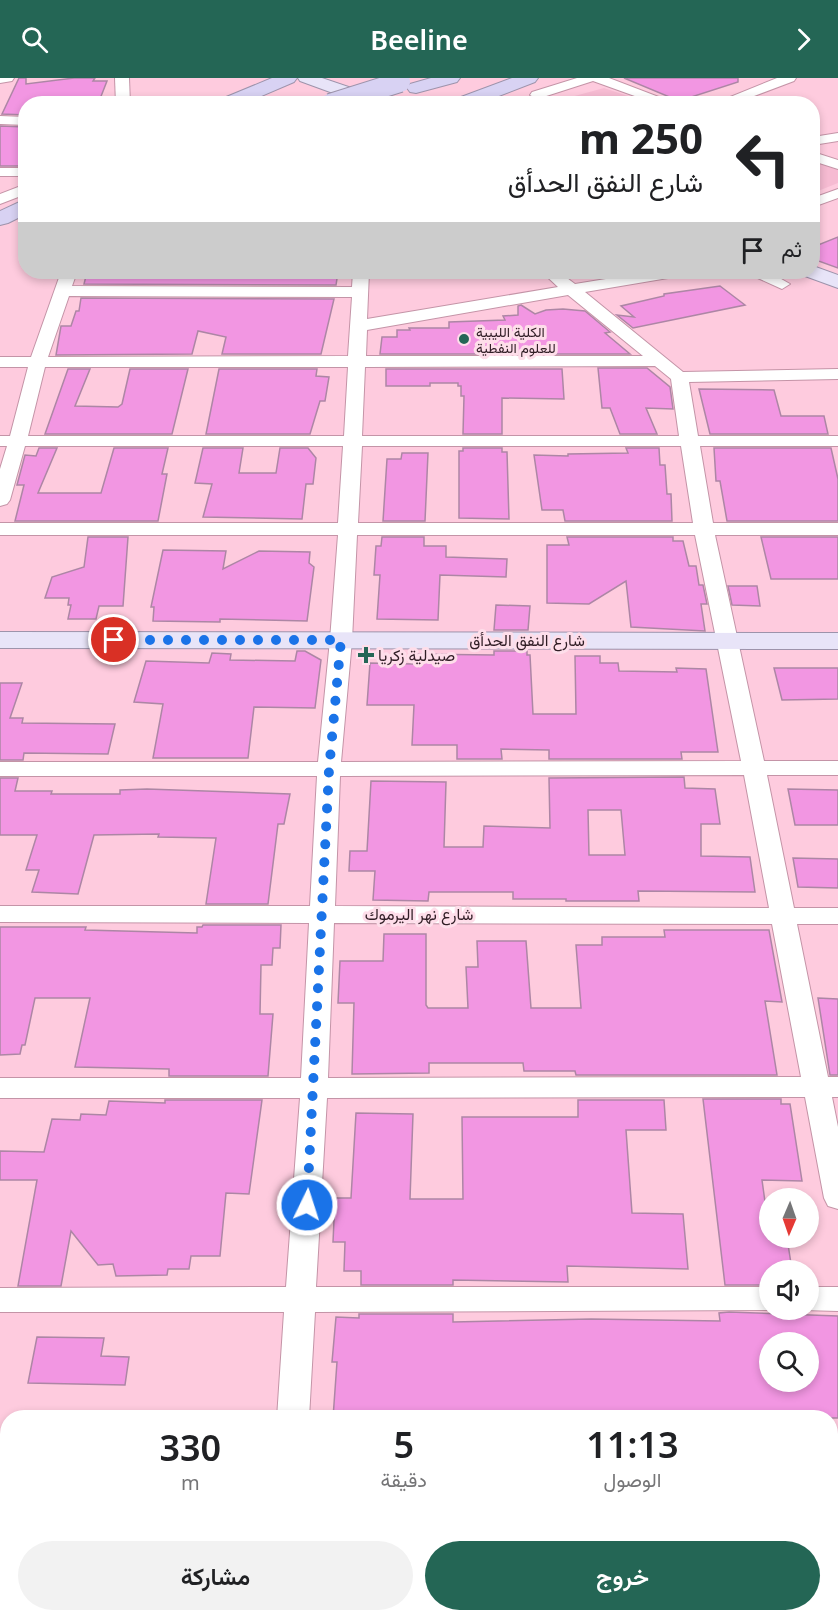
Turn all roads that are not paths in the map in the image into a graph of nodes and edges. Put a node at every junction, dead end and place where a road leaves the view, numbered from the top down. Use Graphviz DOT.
graph roads {
  1 [pos="7,78"];
  2 [pos="122,78"];
  3 [pos="244,78"];
  4 [pos="306,78"];
  5 [pos="451,78"];
  6 [pos="590,78"];
  7 [pos="596,78"];
  8 [pos="789,78"];
  9 [pos="0,79"];
  10 [pos="278,79"];
  11 [pos="410,83"];
  12 [pos="533,86"];
  13 [pos="123,96"];
  14 [pos="229,96"];
  15 [pos="243,96"];
  16 [pos="318,96"];
  17 [pos="358,96"];
  18 [pos="360,96"];
  19 [pos="385,96"];
  20 [pos="491,96"];
  21 [pos="647,96"];
  22 [pos="741,96"];
  23 [pos="0,120"];
  24 [pos="18,120"];
  25 [pos="838,137"];
  26 [pos="820,140"];
  27 [pos="820,159"];
  28 [pos="838,165"];
  29 [pos="0,172"];
  30 [pos="18,172"];
  31 [pos="838,193"];
  32 [pos="18,198"];
  33 [pos="820,200"];
  34 [pos="18,209"];
  35 [pos="0,219"];
  36 [pos="18,223"];
  37 [pos="820,275"];
  38 [pos="66,279"];
  39 [pos="558,279"];
  40 [pos="636,279"];
  41 [pos="772,279"];
  42 [pos="360,282"];
  43 [pos="838,282"];
  44 [pos="783,284"];
  45 [pos="62,291"];
  46 [pos="572,291"];
  47 [pos="358,326"];
  48 [pos="355,361"];
  49 [pos="658,361"];
  50 [pos="0,362"];
  51 [pos="38,362"];
  52 [pos="838,374"];
  53 [pos="679,377"];
  54 [pos="353,440"];
  55 [pos="9,441"];
  56 [pos="838,441"];
  57 [pos="690,442"];
  58 [pos="0,500"];
  59 [pos="0,529"];
  60 [pos="838,529"];
  61 [pos="347,530"];
  62 [pos="704,530"];
  63 [pos="0,640"];
  64 [pos="341,640"];
  65 [pos="729,640"];
  66 [pos="838,641"];
  67 [pos="753,768"];
  68 [pos="838,768"];
  69 [pos="0,769"];
  70 [pos="329,770"];
  71 [pos="0,914"];
  72 [pos="322,914"];
  73 [pos="783,916"];
  74 [pos="838,916"];
  75 [pos="0,1088"];
  76 [pos="314,1088"];
  77 [pos="828,1088"];
  78 [pos="838,1198"];
  79 [pos="301,1299"];
  80 [pos="759,1299"];
  81 [pos="819,1299"];
  82 [pos="838,1299"];
  83 [pos="0,1300"];
  84 [pos="294,1410"];
  1 -- 9 [label="street"];
  2 -- 13 [label="street"];
  3 -- 14 [label="highway"];
  4 -- 17 [label="main road"];
  5 -- 11 [label="highway"];
  6 -- 12 [label="street"];
  7 -- 21 [label="street"];
  8 -- 22 [label="street"];
  10 -- 15 [label="highway"];
  10 -- 16 [label="main road"];
  11 -- 18 [label="highway, bridge"];
  11 -- 19 [label="highway"];
  12 -- 20 [label="highway"];
  23 -- 24 [label="street"];
  25 -- 26 [label="street"];
  27 -- 28 [label="street"];
  29 -- 30 [label="street"];
  31 -- 33 [label="street"];
  32 -- 35 [label="street"];
  34 -- 35 [label="highway"];
  35 -- 36 [label="highway"];
  37 -- 43 [label="main road"];
  38 -- 45 [label="street"];
  39 -- 46 [label="street"];
  40 -- 46 [label="street"];
  41 -- 44 [label="street"];
  42 -- 45 [label="street"];
  42 -- 47 [label="street"];
  45 -- 51 [label="street"];
  46 -- 47 [label="street"];
  46 -- 49 [label="street"];
  47 -- 48 [label="street"];
  48 -- 49 [label="street"];
  48 -- 51 [label="street"];
  48 -- 54 [label="street"];
  49 -- 53 [label="street"];
  50 -- 51 [label="street"];
  51 -- 55 [label="street"];
  52 -- 53 [label="street"];
  53 -- 57 [label="street"];
  54 -- 55 [label="street"];
  54 -- 57 [label="street"];
  54 -- 61 [label="street"];
  55 -- 58 [label="street"];
  56 -- 57 [label="street"];
  57 -- 62 [label="street"];
  59 -- 61 [label="street"];
  60 -- 62 [label="street"];
  61 -- 62 [label="street"];
  61 -- 64 [label="street"];
  62 -- 65 [label="street"];
  63 -- 64 [label="main road, شارع النفق الحدأق"];
  64 -- 65 [label="main road, شارع النفق الحدأق"];
  64 -- 70 [label="street"];
  65 -- 66 [label="main road, شارع النفق الحدأق"];
  65 -- 67 [label="street"];
  67 -- 68 [label="street"];
  67 -- 70 [label="street"];
  67 -- 73 [label="street"];
  69 -- 70 [label="street"];
  70 -- 72 [label="street"];
  71 -- 72 [label="street, شارع نهر اليرموك"];
  72 -- 73 [label="street, شارع نهر اليرموك"];
  72 -- 76 [label="street"];
  73 -- 74 [label="street, شارع نهر اليرموك"];
  73 -- 77 [label="street"];
  75 -- 76 [label="street"];
  76 -- 77 [label="street"];
  76 -- 79 [label="street"];
  77 -- 78 [label="street"];
  79 -- 80 [label="street"];
  79 -- 83 [label="street"];
  79 -- 84 [label="street"];
  81 -- 82 [label="street"];
}
